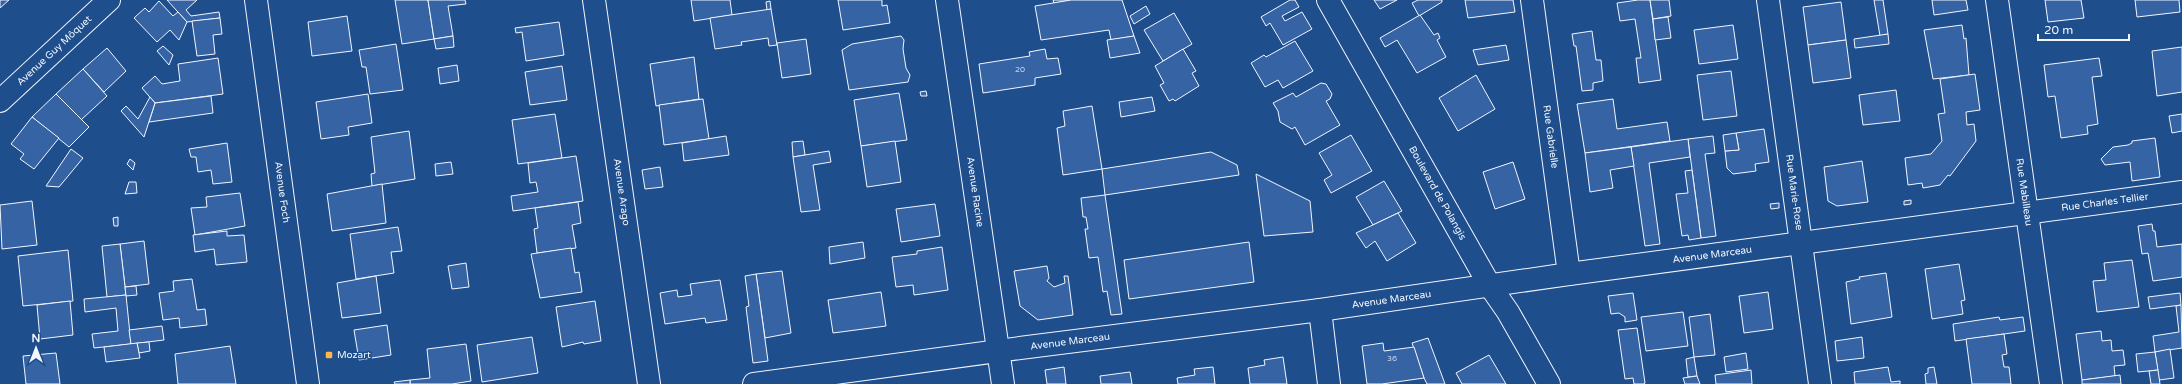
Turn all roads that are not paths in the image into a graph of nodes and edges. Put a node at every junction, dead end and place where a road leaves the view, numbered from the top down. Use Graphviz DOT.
graph roads {
  1 [pos="109,0"];
  2 [pos="256,0"];
  3 [pos="594,0"];
  4 [pos="946,0"];
  5 [pos="1328,0"];
  6 [pos="1532,0"];
  7 [pos="1768,0"];
  8 [pos="1997,0"];
  9 [pos="0,101"];
  10 [pos="2182,192"];
  11 [pos="2028,212"];
  12 [pos="1802,244"];
  13 [pos="1569,274"];
  14 [pos="1490,286"];
  15 [pos="1320,310"];
  16 [pos="998,351"];
  17 [pos="308,384"];
  18 [pos="649,384"];
  19 [pos="754,384"];
  20 [pos="1003,384"];
  21 [pos="1329,384"];
  22 [pos="1549,384"];
  23 [pos="1820,384"];
  24 [pos="2051,384"];
  1 -- 9 [label="street, Avenue Guy Môquet"];
  2 -- 17 [label="street, Avenue Foch"];
  3 -- 18 [label="street, Avenue Arago"];
  4 -- 16 [label="street, Avenue Racine"];
  5 -- 14 [label="street, Boulevard de Polangis"];
  6 -- 13 [label="street, Rue Gabrielle"];
  7 -- 12 [label="street, Rue Marie-Rose"];
  8 -- 11 [label="street, Rue Mabilleau"];
  10 -- 11 [label="street, Rue Charles Tellier"];
  11 -- 12 [label="street, Avenue Marceau"];
  11 -- 24 [label="street, Rue Mabilleau"];
  12 -- 13 [label="street, Avenue Marceau"];
  12 -- 23 [label="street, Rue Marie-Rose"];
  13 -- 14 [label="street, Avenue Marceau"];
  14 -- 15 [label="street, Avenue Marceau"];
  14 -- 22 [label="street, Boulevard de Polangis"];
  15 -- 16 [label="street, Avenue Marceau"];
  15 -- 21 [label="street"];
  16 -- 19 [label="street, Avenue Marceau"];
  16 -- 20 [label="street, Avenue Racine"];
}
